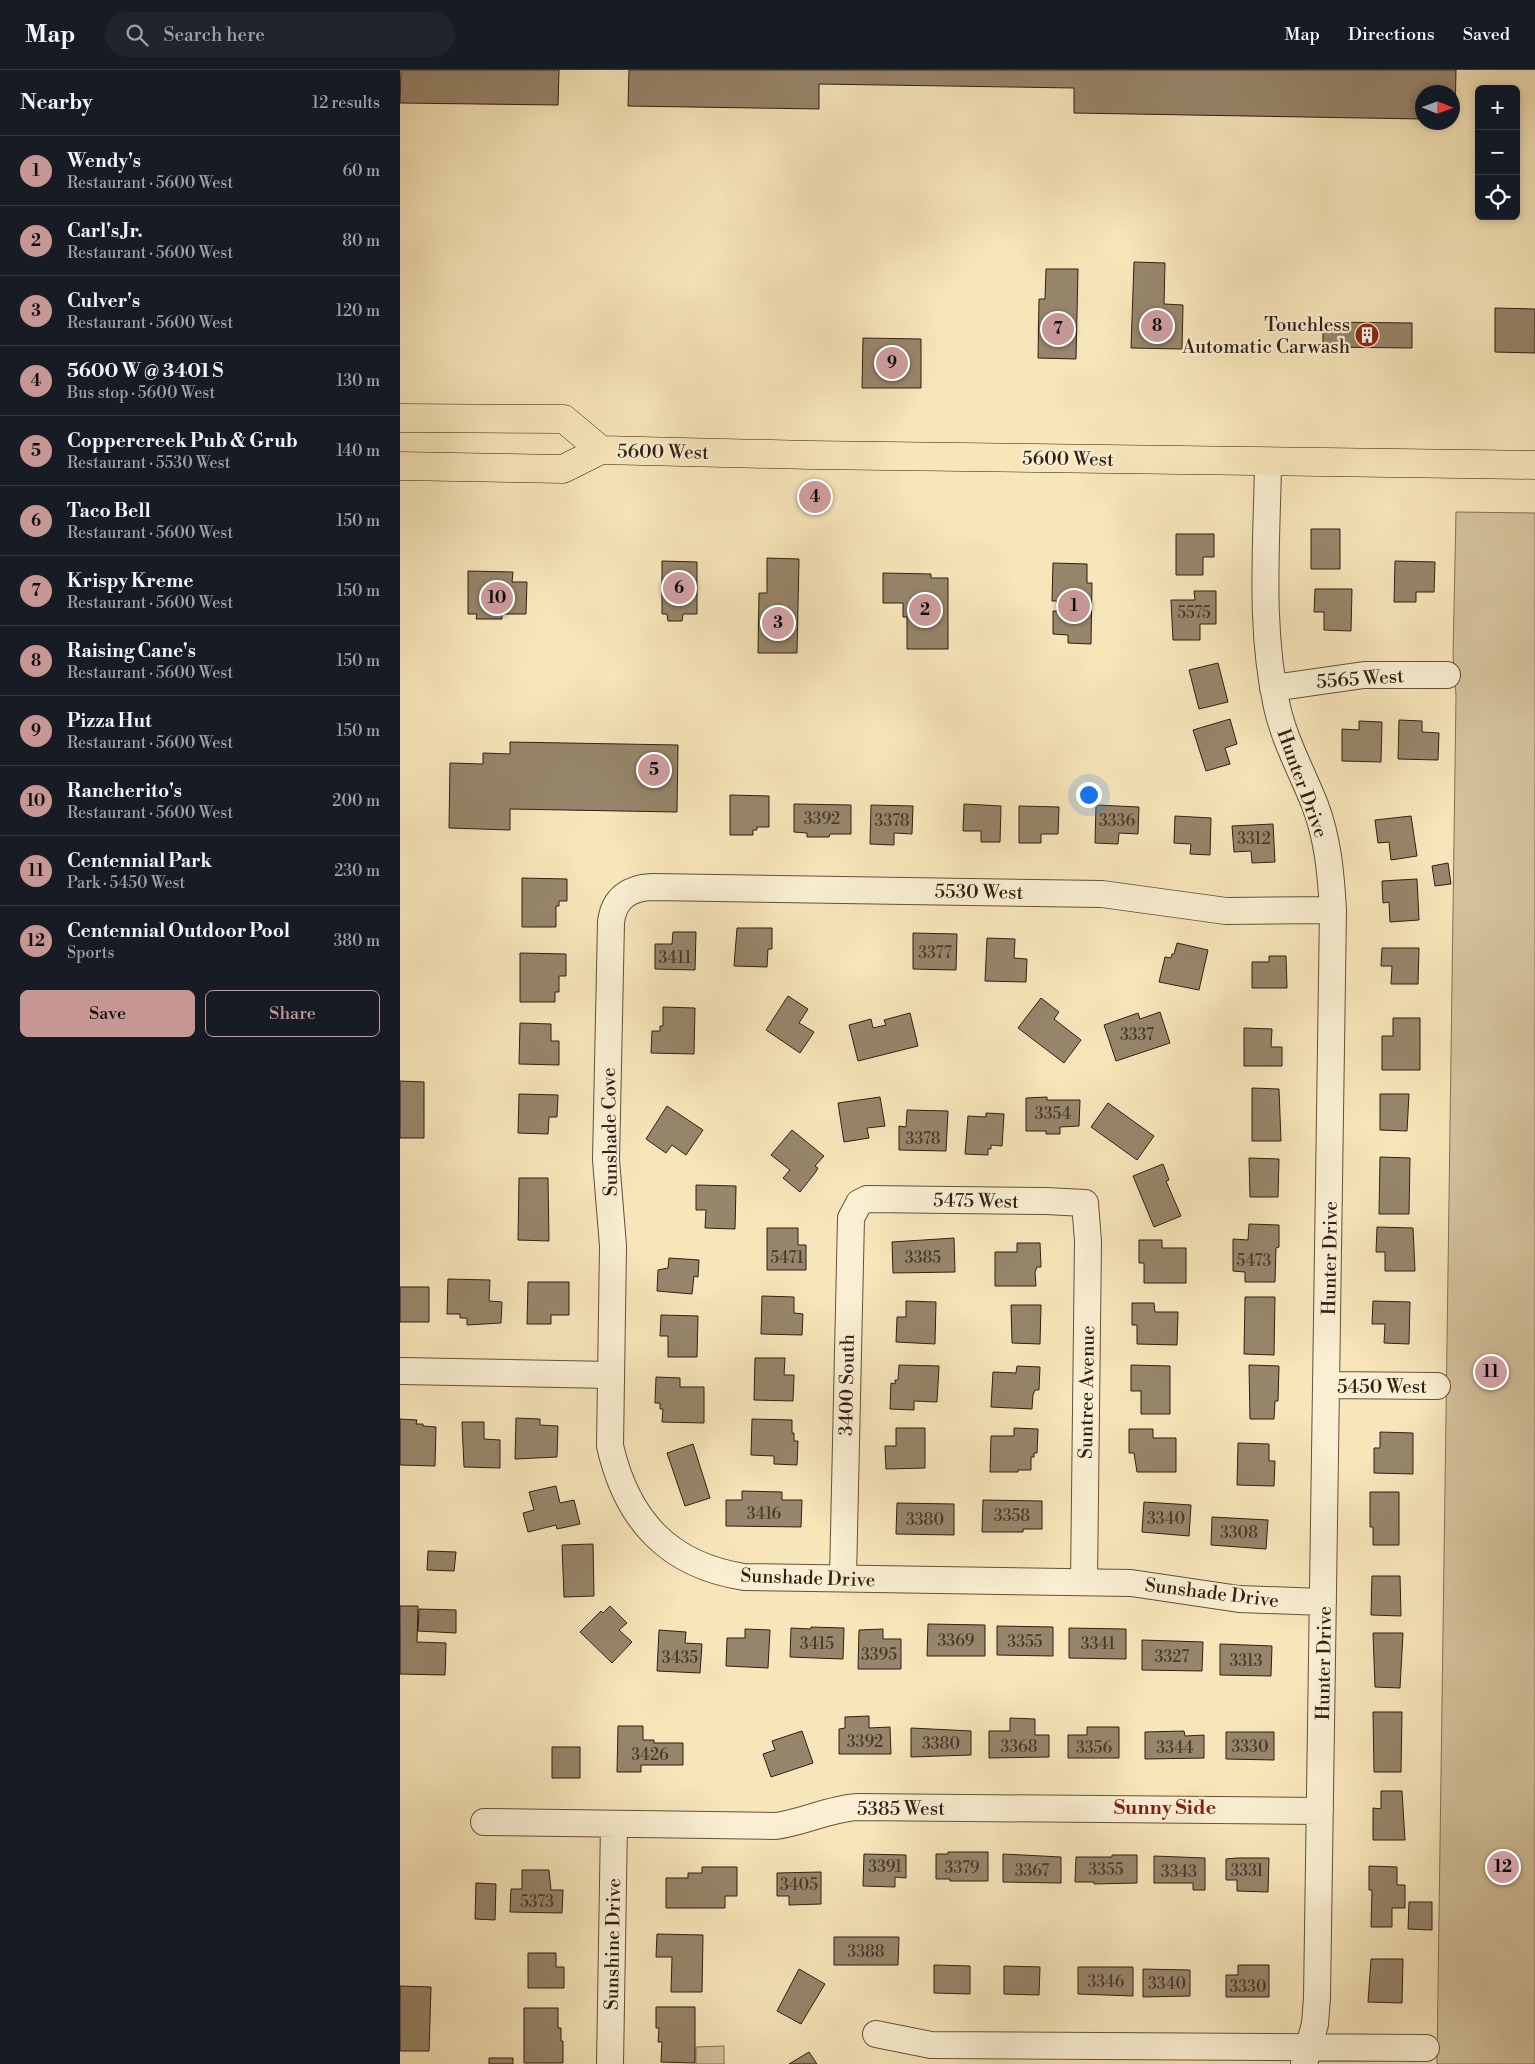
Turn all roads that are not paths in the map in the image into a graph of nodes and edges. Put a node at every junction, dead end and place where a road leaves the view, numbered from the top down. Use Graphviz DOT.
graph roads {
  1 [pos="400,418"];
  2 [pos="601,450"];
  3 [pos="1268,461"];
  4 [pos="1535,465"];
  5 [pos="400,466"];
  6 [pos="1447,675"];
  7 [pos="1273,688"];
  8 [pos="626,894"];
  9 [pos="1333,910"];
  10 [pos="867,1199"];
  11 [pos="1085,1203"];
  12 [pos="400,1371"];
  13 [pos="611,1375"];
  14 [pos="1327,1385"];
  15 [pos="1437,1386"];
  16 [pos="843,1578"];
  17 [pos="1084,1581"];
  18 [pos="1324,1602"];
  19 [pos="1320,1811"];
  20 [pos="484,1822"];
  21 [pos="614,1824"];
  22 [pos="876,2034"];
  23 [pos="1426,2048"];
  24 [pos="1307,2056"];
  25 [pos="610,2064"];
  1 -- 2 [label="main road, 5600 West"];
  2 -- 3 [label="main road, 5600 West"];
  2 -- 5 [label="main road, 5600 West"];
  3 -- 4 [label="main road, 5600 West"];
  3 -- 7 [label="street, Hunter Drive"];
  6 -- 7 [label="street, 5565 West"];
  7 -- 9 [label="street, Hunter Drive"];
  8 -- 9 [label="street, 5530 West"];
  8 -- 13 [label="street, Sunshade Cove"];
  9 -- 14 [label="street, Hunter Drive"];
  10 -- 11 [label="street, 5475 West"];
  10 -- 16 [label="street, 3400 South"];
  11 -- 17 [label="street, Suntree Avenue"];
  12 -- 13 [label="street"];
  13 -- 16 [label="street, Sunshade Drive"];
  14 -- 15 [label="street, 5450 West"];
  14 -- 18 [label="street, Hunter Drive"];
  16 -- 17 [label="street, Sunshade Drive"];
  17 -- 18 [label="street, Sunshade Drive"];
  18 -- 19 [label="street, Hunter Drive"];
  19 -- 21 [label="street, 5385 West"];
  19 -- 24 [label="street, Hunter Drive"];
  20 -- 21 [label="street, 5385 West"];
  21 -- 25 [label="street, Sunshine Drive"];
  22 -- 24 [label="street"];
  23 -- 24 [label="street"];
}
